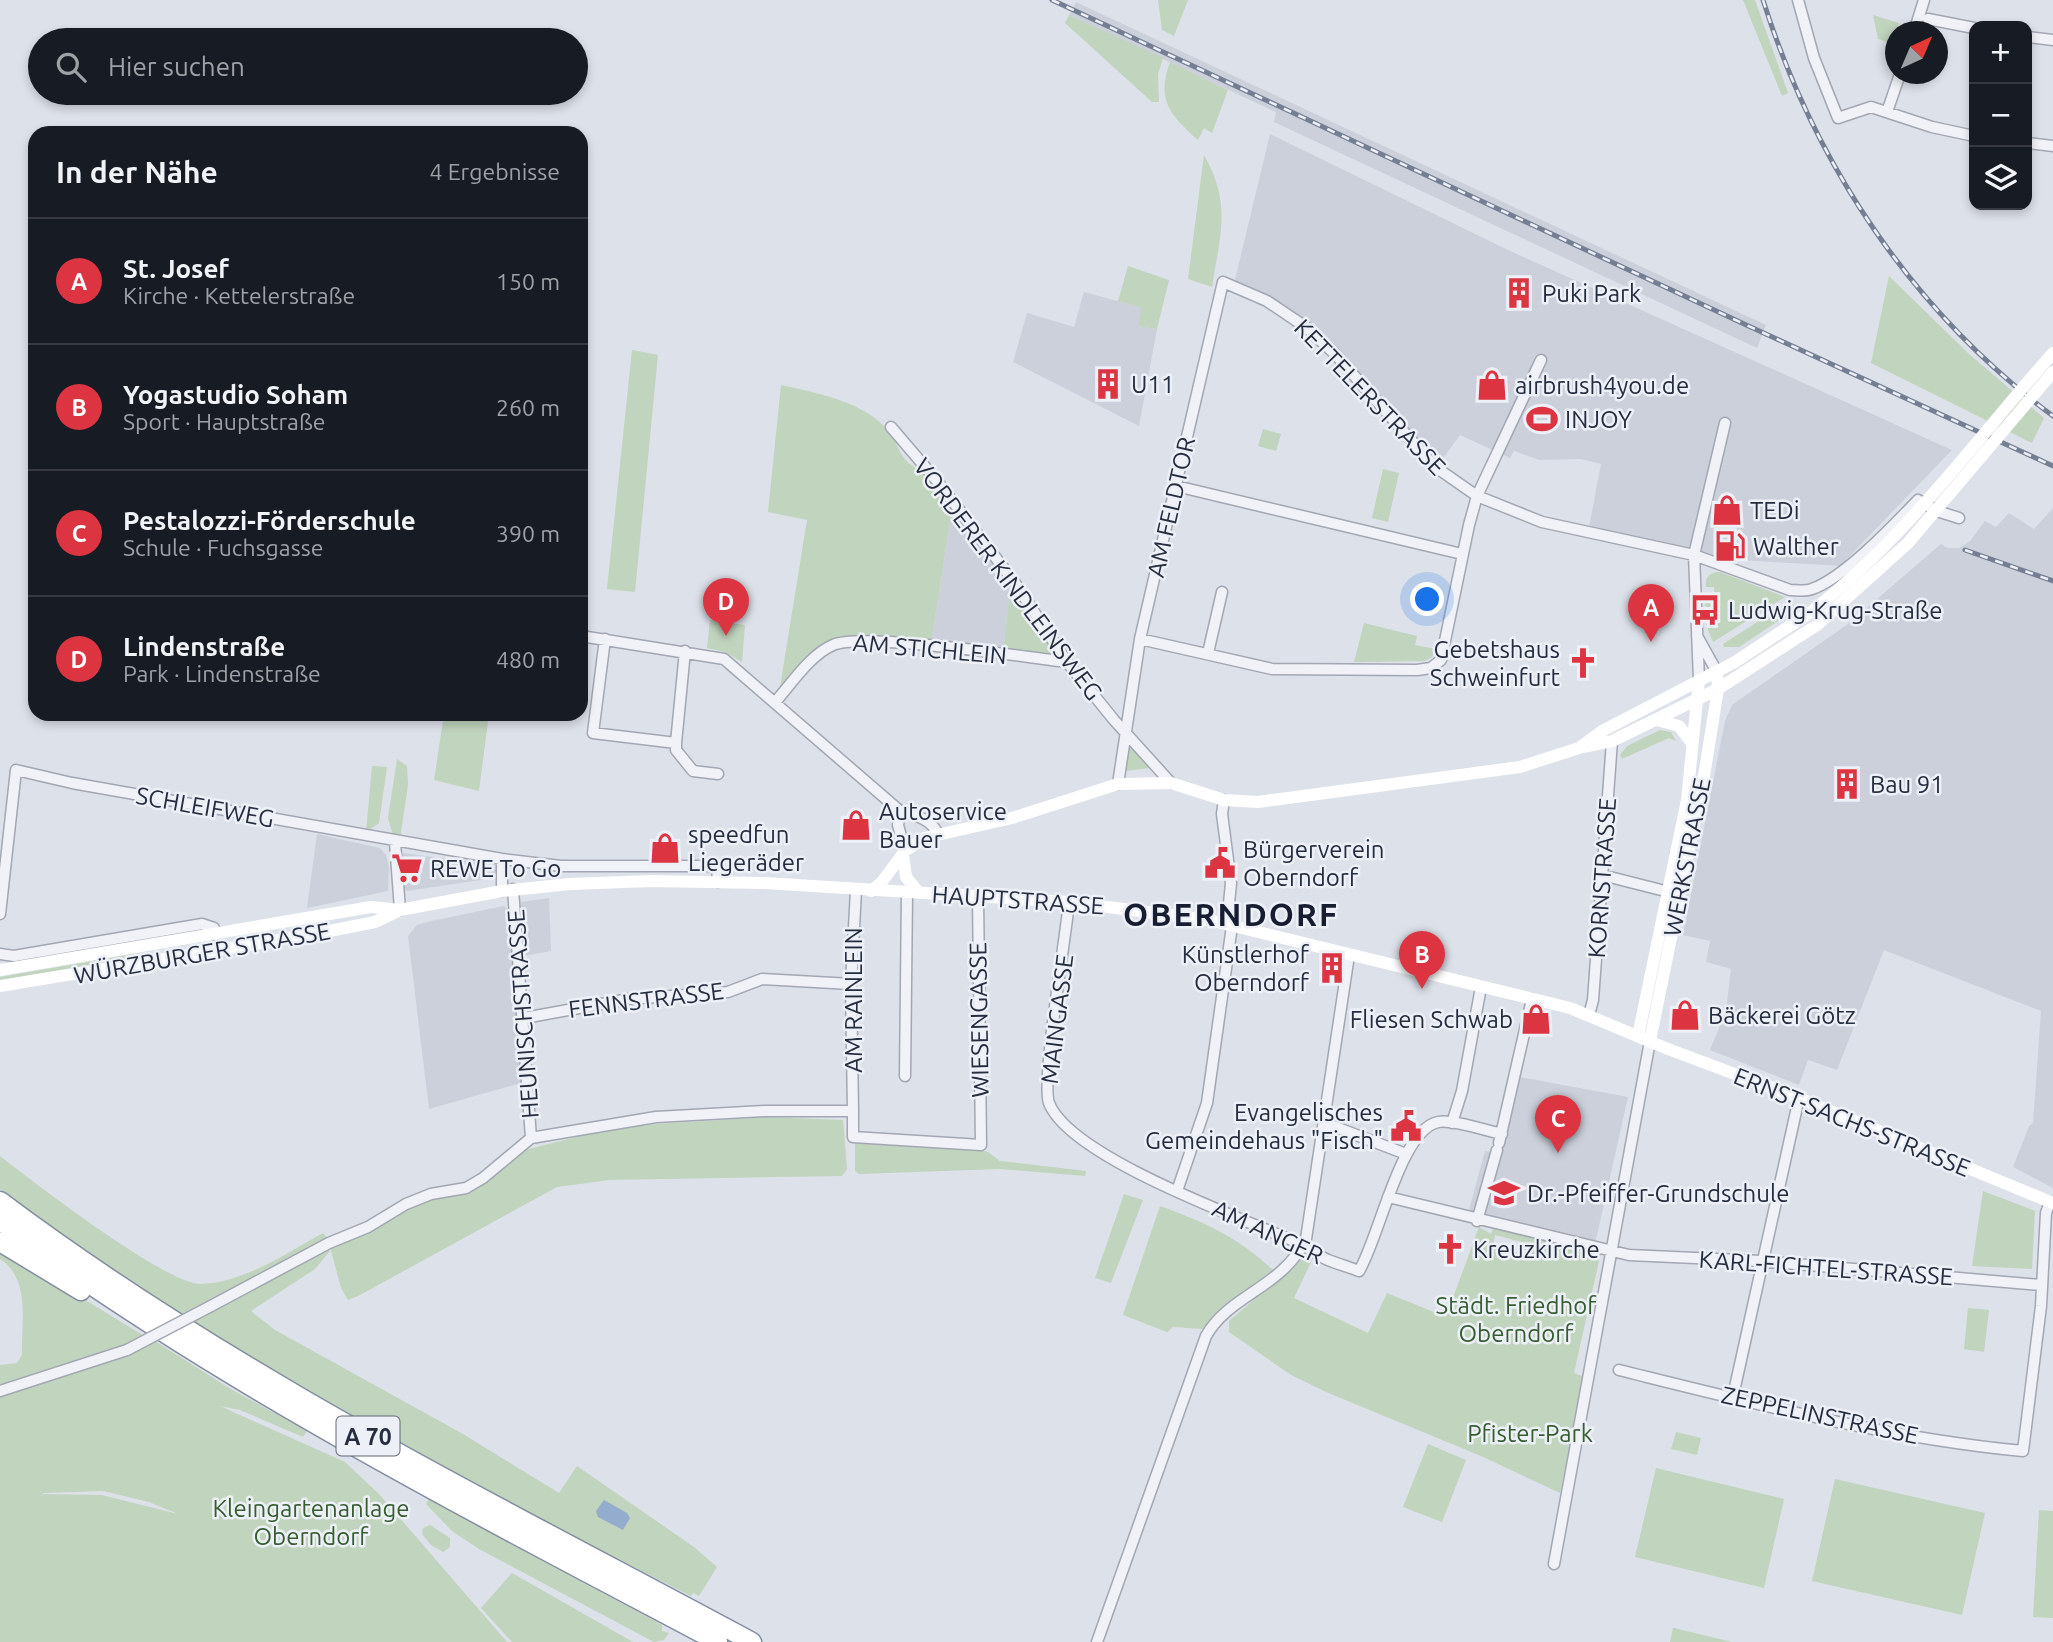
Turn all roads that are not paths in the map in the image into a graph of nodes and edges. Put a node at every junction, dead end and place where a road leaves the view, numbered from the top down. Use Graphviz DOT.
graph roads {
  1 [pos="1798,0"];
  2 [pos="1924,0"];
  3 [pos="1928,19"];
  4 [pos="1917,21"];
  5 [pos="1969,27"];
  6 [pos="2032,38"];
  7 [pos="2053,40"];
  8 [pos="1897,84"];
  9 [pos="1887,112"];
  10 [pos="1969,135"];
  11 [pos="2032,144"];
  12 [pos="2053,146"];
  13 [pos="1223,282"];
  14 [pos="2053,354"];
  15 [pos="1542,360"];
  16 [pos="2053,372"];
  17 [pos="1725,423"];
  18 [pos="891,427"];
  19 [pos="1176,486"];
  20 [pos="1477,496"];
  21 [pos="1959,518"];
  22 [pos="1462,554"];
  23 [pos="1694,555"];
  24 [pos="1222,592"];
  25 [pos="1697,636"];
  26 [pos="588,637"];
  27 [pos="605,639"];
  28 [pos="1140,639"];
  29 [pos="685,651"];
  30 [pos="1208,653"];
  31 [pos="1067,662"];
  32 [pos="1717,672"];
  33 [pos="1699,681"];
  34 [pos="1718,689"];
  35 [pos="1697,699"];
  36 [pos="776,701"];
  37 [pos="1657,719"];
  38 [pos="1124,732"];
  39 [pos="1612,741"];
  40 [pos="676,743"];
  41 [pos="1692,743"];
  42 [pos="1579,748"];
  43 [pos="718,774"];
  44 [pos="1171,783"];
  45 [pos="1118,784"];
  46 [pos="1224,800"];
  47 [pos="900,811"];
  48 [pos="938,834"];
  49 [pos="395,842"];
  50 [pos="904,852"];
  51 [pos="502,859"];
  52 [pos="1602,875"];
  53 [pos="718,882"];
  54 [pos="507,890"];
  55 [pos="856,890"];
  56 [pos="871,891"];
  57 [pos="1668,892"];
  58 [pos="913,893"];
  59 [pos="978,896"];
  60 [pos="1069,902"];
  61 [pos="400,910"];
  62 [pos="0,914"];
  63 [pos="1229,925"];
  64 [pos="216,935"];
  65 [pos="219,952"];
  66 [pos="0,954"];
  67 [pos="1349,955"];
  68 [pos="0,970"];
  69 [pos="851,984"];
  70 [pos="0,986"];
  71 [pos="1481,987"];
  72 [pos="1532,999"];
  73 [pos="1588,1015"];
  74 [pos="524,1018"];
  75 [pos="1644,1039"];
  76 [pos="905,1076"];
  77 [pos="1799,1098"];
  78 [pos="853,1111"];
  79 [pos="1325,1123"];
  80 [pos="1452,1123"];
  81 [pos="531,1138"];
  82 [pos="1499,1142"];
  83 [pos="981,1145"];
  84 [pos="1406,1154"];
  85 [pos="1177,1191"];
  86 [pos="1388,1197"];
  87 [pos="0,1201"];
  88 [pos="2051,1203"];
  89 [pos="0,1221"];
  90 [pos="1477,1221"];
  91 [pos="0,1242"];
  92 [pos="1303,1245"];
  93 [pos="1611,1252"];
  94 [pos="1761,1261"];
  95 [pos="2041,1285"];
  96 [pos="141,1320"];
  97 [pos="1619,1370"];
  98 [pos="0,1391"];
  99 [pos="1732,1396"];
  100 [pos="1554,1564"];
  101 [pos="718,1642"];
  102 [pos="752,1642"];
  103 [pos="1097,1642"];
  1 -- 9 [label="street"];
  2 -- 4 [label="street"];
  3 -- 5 [label="street"];
  6 -- 7 [label="street"];
  8 -- 9 [label="street"];
  9 -- 10 [label="street"];
  11 -- 12 [label="street"];
  13 -- 19 [label="street, AM FELDTOR"];
  13 -- 20 [label="street, KETTELERSTRASSE"];
  14 -- 32 [label="main road, bridge"];
  15 -- 20 [label="street"];
  16 -- 34 [label="main road, bridge"];
  17 -- 23 [label="street"];
  18 -- 31 [label="street, VORDERER KINDLEINSWEG"];
  19 -- 22 [label="street"];
  19 -- 28 [label="street, AM FELDTOR"];
  20 -- 22 [label="street"];
  20 -- 23 [label="street, KETTELERSTRASSE"];
  21 -- 23 [label="street"];
  22 -- 30 [label="street"];
  23 -- 25 [label="street"];
  24 -- 30 [label="street"];
  25 -- 32 [label="street"];
  25 -- 33 [label="street"];
  26 -- 27 [label="street"];
  27 -- 29 [label="street"];
  27 -- 40 [label="street"];
  28 -- 30 [label="street"];
  28 -- 38 [label="street, AM FELDTOR"];
  29 -- 36 [label="street"];
  29 -- 40 [label="street"];
  31 -- 36 [label="street, AM STICHLEIN"];
  31 -- 38 [label="street, VORDERER KINDLEINSWEG"];
  32 -- 33 [label="main road"];
  32 -- 34 [label="main road, WERKSTRASSE"];
  33 -- 35 [label="main road, WERKSTRASSE"];
  33 -- 42 [label="main road"];
  34 -- 35 [label="main road"];
  34 -- 75 [label="main road, WERKSTRASSE"];
  35 -- 37 [label="main road"];
  35 -- 41 [label="main road, WERKSTRASSE"];
  36 -- 47 [label="street"];
  37 -- 39 [label="main road"];
  37 -- 41 [label="main road"];
  38 -- 44 [label="street"];
  38 -- 45 [label="street, AM FELDTOR"];
  39 -- 42 [label="main road"];
  39 -- 52 [label="street, KORNSTRASSE"];
  40 -- 43 [label="street"];
  41 -- 57 [label="main road, WERKSTRASSE"];
  42 -- 46 [label="main road"];
  44 -- 45 [label="main road"];
  44 -- 46 [label="main road"];
  45 -- 48 [label="main road"];
  46 -- 63 [label="street"];
  47 -- 48 [label="street"];
  47 -- 50 [label="street"];
  48 -- 50 [label="main road"];
  49 -- 51 [label="street, SCHLEIFWEG"];
  49 -- 61 [label="street"];
  49 -- 62 [label="street, SCHLEIFWEG"];
  50 -- 56 [label="main road"];
  50 -- 58 [label="main road"];
  51 -- 53 [label="street"];
  51 -- 54 [label="street"];
  52 -- 57 [label="street"];
  52 -- 73 [label="street, KORNSTRASSE"];
  53 -- 54 [label="main road, WÜRZBURGER STRASSE"];
  53 -- 55 [label="main road, WÜRZBURGER STRASSE"];
  54 -- 61 [label="main road, WÜRZBURGER STRASSE"];
  54 -- 74 [label="street, HEUNISCHSTRASSE"];
  55 -- 56 [label="main road, WÜRZBURGER STRASSE"];
  55 -- 69 [label="street, AM RAINLEIN"];
  56 -- 58 [label="main road, HAUPTSTRASSE"];
  57 -- 75 [label="main road, WERKSTRASSE"];
  58 -- 59 [label="main road, HAUPTSTRASSE"];
  58 -- 76 [label="street"];
  59 -- 60 [label="main road, HAUPTSTRASSE"];
  59 -- 83 [label="street, WIESENGASSE"];
  60 -- 63 [label="main road, HAUPTSTRASSE"];
  60 -- 85 [label="street, MAINGASSE"];
  61 -- 64 [label="main road, WÜRZBURGER STRASSE"];
  61 -- 65 [label="main road, WÜRZBURGER STRASSE"];
  63 -- 67 [label="main road, HAUPTSTRASSE"];
  63 -- 85 [label="street"];
  64 -- 65 [label="main road"];
  64 -- 66 [label="street"];
  64 -- 68 [label="main road, WÜRZBURGER STRASSE"];
  65 -- 70 [label="main road, WÜRZBURGER STRASSE"];
  67 -- 71 [label="main road, HAUPTSTRASSE"];
  67 -- 79 [label="street"];
  69 -- 74 [label="street, FENNSTRASSE"];
  69 -- 78 [label="street, AM RAINLEIN"];
  71 -- 72 [label="main road, HAUPTSTRASSE"];
  71 -- 80 [label="street"];
  72 -- 73 [label="main road, HAUPTSTRASSE"];
  72 -- 82 [label="street"];
  73 -- 75 [label="main road, HAUPTSTRASSE"];
  74 -- 81 [label="street, HEUNISCHSTRASSE"];
  75 -- 77 [label="main road, ERNST-SACHS-STRASSE"];
  75 -- 93 [label="street"];
  77 -- 88 [label="main road, ERNST-SACHS-STRASSE"];
  77 -- 94 [label="street"];
  78 -- 81 [label="street"];
  78 -- 83 [label="street, AM RAINLEIN"];
  79 -- 84 [label="street"];
  79 -- 92 [label="street"];
  80 -- 82 [label="street"];
  80 -- 84 [label="street"];
  81 -- 98 [label="street, bridge"];
  82 -- 90 [label="street"];
  84 -- 86 [label="street"];
  85 -- 92 [label="street, AM ANGER"];
  86 -- 90 [label="street, KARL-FICHTEL-STRASSE"];
  86 -- 92 [label="street, AM ANGER"];
  87 -- 102 [label="highway, A 70"];
  88 -- 95 [label="street"];
  89 -- 96 [label="highway, A 70"];
  90 -- 93 [label="street, KARL-FICHTEL-STRASSE"];
  91 -- 96 [label="highway"];
  92 -- 103 [label="street"];
  93 -- 94 [label="street, KARL-FICHTEL-STRASSE"];
  93 -- 100 [label="street"];
  94 -- 95 [label="street, KARL-FICHTEL-STRASSE"];
  94 -- 99 [label="street"];
  95 -- 99 [label="street, ZEPPELINSTRASSE"];
  96 -- 101 [label="highway, A 70"];
  97 -- 99 [label="street, ZEPPELINSTRASSE"];
}
